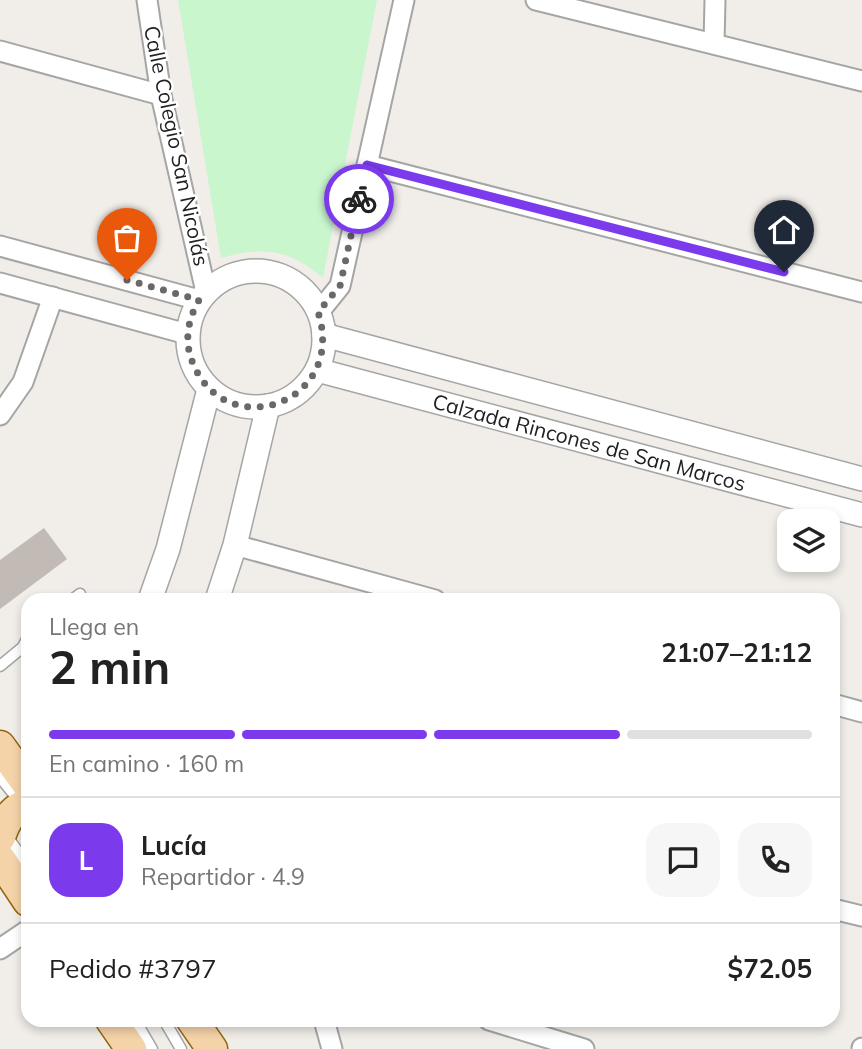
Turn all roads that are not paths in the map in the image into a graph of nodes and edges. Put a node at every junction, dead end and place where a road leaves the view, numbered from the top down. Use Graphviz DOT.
graph roads {
  1 [pos="147,0"];
  2 [pos="404,0"];
  3 [pos="536,0"];
  4 [pos="715,0"];
  5 [pos="714,44"];
  6 [pos="0,51"];
  7 [pos="862,81"];
  8 [pos="161,95"];
  9 [pos="367,165"];
  10 [pos="0,246"];
  11 [pos="0,283"];
  12 [pos="862,292"];
  13 [pos="203,296"];
  14 [pos="52,298"];
  15 [pos="318,312"];
  16 [pos="187,334"];
  17 [pos="324,335"];
  18 [pos="317,370"];
  19 [pos="209,389"];
  20 [pos="268,406"];
  21 [pos="0,415"];
  22 [pos="862,479"];
  23 [pos="862,515"];
  24 [pos="235,545"];
  25 [pos="152,593"];
  26 [pos="219,593"];
  27 [pos="410,593"];
  28 [pos="21,650"];
  29 [pos="0,666"];
  30 [pos="840,706"];
  31 [pos="862,712"];
  32 [pos="15,775"];
  33 [pos="1,831"];
  34 [pos="21,857"];
  35 [pos="0,859"];
  36 [pos="21,890"];
  37 [pos="840,911"];
  38 [pos="862,916"];
  39 [pos="21,935"];
  40 [pos="0,949"];
  41 [pos="116,1027"];
  42 [pos="139,1027"];
  43 [pos="168,1027"];
  44 [pos="197,1027"];
  45 [pos="326,1027"];
  46 [pos="508,1027"];
  47 [pos="559,1046"];
  48 [pos="131,1049"];
  49 [pos="152,1049"];
  50 [pos="181,1049"];
  51 [pos="212,1049"];
  52 [pos="332,1049"];
  53 [pos="584,1049"];
  1 -- 8 [label="street, Calle Colegio San Nicolás"];
  2 -- 9 [label="street"];
  3 -- 5 [label="street"];
  4 -- 5 [label="street"];
  5 -- 7 [label="street"];
  6 -- 8 [label="street"];
  8 -- 13 [label="street, Calle Colegio San Nicolás"];
  9 -- 12 [label="street"];
  9 -- 15 [label="street"];
  10 -- 13 [label="street"];
  11 -- 14 [label="street"];
  13 -- 15 [label="street"];
  13 -- 16 [label="street"];
  14 -- 16 [label="street"];
  14 -- 21 [label="street"];
  15 -- 17 [label="street"];
  16 -- 19 [label="street"];
  17 -- 18 [label="street"];
  17 -- 22 [label="street, Calzada Rincones de San Marcos"];
  18 -- 20 [label="street"];
  18 -- 23 [label="street, Calzada Rincones de San Marcos"];
  19 -- 20 [label="street"];
  19 -- 25 [label="street"];
  20 -- 24 [label="street"];
  24 -- 26 [label="street"];
  24 -- 27 [label="street"];
  28 -- 29 [label="lane"];
  30 -- 31 [label="street"];
  32 -- 33 [label="main road"];
  33 -- 34 [label="lane"];
  35 -- 36 [label="main road"];
  37 -- 38 [label="street"];
  39 -- 40 [label="street"];
  41 -- 48 [label="main road"];
  42 -- 49 [label="lane"];
  43 -- 50 [label="lane"];
  44 -- 51 [label="main road"];
  45 -- 52 [label="street"];
  46 -- 47 [label="street"];
  47 -- 53 [label="street"];
}
